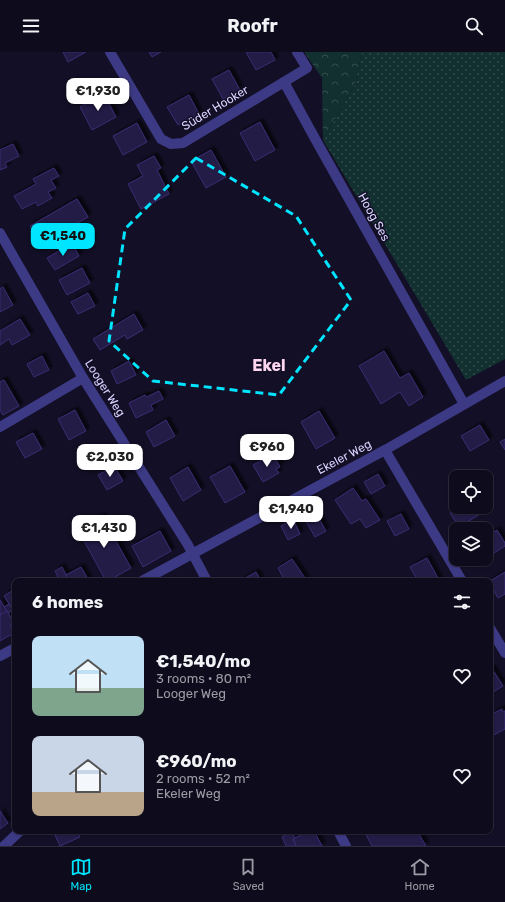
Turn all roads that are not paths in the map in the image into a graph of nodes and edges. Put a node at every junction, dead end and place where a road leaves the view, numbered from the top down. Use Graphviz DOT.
graph roads {
  1 [pos="110,52"];
  2 [pos="297,52"];
  3 [pos="284,82"];
  4 [pos="0,233"];
  5 [pos="82,378"];
  6 [pos="505,381"];
  7 [pos="464,404"];
  8 [pos="0,427"];
  9 [pos="384,450"];
  10 [pos="193,554"];
  11 [pos="148,578"];
  12 [pos="205,578"];
  13 [pos="460,578"];
  14 [pos="493,633"];
  15 [pos="12,650"];
  16 [pos="505,653"];
  17 [pos="0,656"];
  18 [pos="17,834"];
  19 [pos="340,834"];
  20 [pos="4,846"];
  21 [pos="346,846"];
  1 -- 3 [label="street, Süder Hooker"];
  2 -- 3 [label="street"];
  3 -- 7 [label="street, Hoog Ses"];
  4 -- 5 [label="street, Looger Weg"];
  5 -- 8 [label="street"];
  5 -- 10 [label="street, Looger Weg"];
  6 -- 7 [label="street, Ekeler Weg"];
  7 -- 9 [label="street, Ekeler Weg"];
  9 -- 10 [label="street, Ekeler Weg"];
  9 -- 13 [label="street"];
  10 -- 11 [label="street, Ekeler Weg"];
  10 -- 12 [label="street, Looger Weg"];
  14 -- 16 [label="street"];
  15 -- 17 [label="street"];
  18 -- 20 [label="street"];
  19 -- 21 [label="street"];
}
